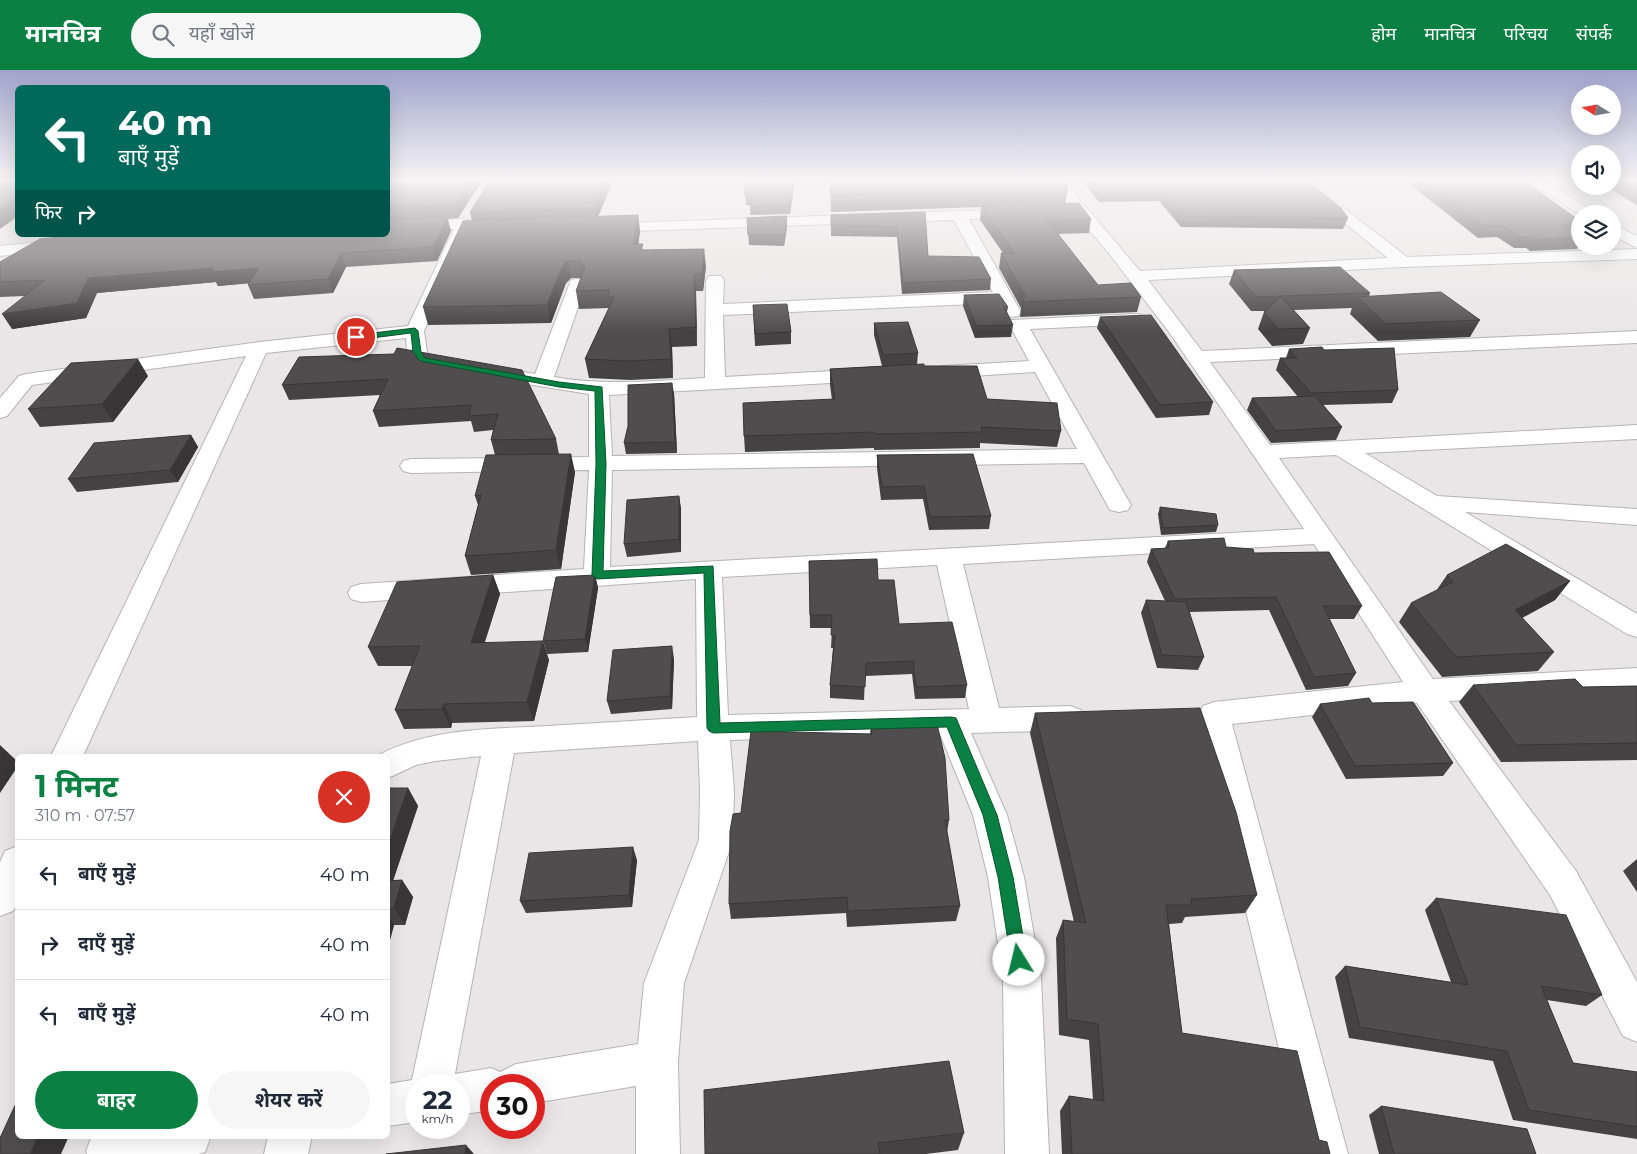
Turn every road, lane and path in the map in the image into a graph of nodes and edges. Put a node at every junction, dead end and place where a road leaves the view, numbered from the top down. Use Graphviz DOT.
graph roads {
  1 [pos="461,230"];
  2 [pos="469,230"];
  3 [pos="967,230"];
  4 [pos="1090,230"];
  5 [pos="1361,230"];
  6 [pos="479,232"];
  7 [pos="1621,233"];
  8 [pos="1637,243"];
  9 [pos="75,244"];
  10 [pos="0,251"];
  11 [pos="1637,254"];
  12 [pos="1403,262"];
  13 [pos="1136,276"];
  14 [pos="715,280"];
  15 [pos="577,284"];
  16 [pos="1004,297"];
  17 [pos="714,310"];
  18 [pos="1168,318"];
  19 [pos="1018,324"];
  20 [pos="415,331"];
  21 [pos="1637,338"];
  22 [pos="259,348"];
  23 [pos="1197,356"];
  24 [pos="1042,366"];
  25 [pos="923,373"];
  26 [pos="883,375"];
  27 [pos="26,380"];
  28 [pos="542,381"];
  29 [pos="714,383"];
  30 [pos="0,384"];
  31 [pos="599,388"];
  32 [pos="0,412"];
  33 [pos="1637,432"];
  34 [pos="1340,448"];
  35 [pos="1264,452"];
  36 [pos="1092,456"];
  37 [pos="601,464"];
  38 [pos="411,466"];
  39 [pos="1431,503"];
  40 [pos="1119,505"];
  41 [pos="1637,517"];
  42 [pos="1321,536"];
  43 [pos="948,556"];
  44 [pos="709,569"];
  45 [pos="597,575"];
  46 [pos="361,592"];
  47 [pos="1637,627"];
  48 [pos="1637,679"];
  49 [pos="1425,691"];
  50 [pos="1095,718"];
  51 [pos="969,721"];
  52 [pos="713,728"];
  53 [pos="500,741"];
  54 [pos="68,754"];
  55 [pos="390,764"];
  56 [pos="1637,1022"];
  57 [pos="656,1062"];
  58 [pos="434,1074"];
  59 [pos="545,1080"];
  60 [pos="405,1103"];
  61 [pos="390,1105"];
  62 [pos="173,1139"];
  63 [pos="289,1139"];
  64 [pos="108,1151"];
  65 [pos="286,1154"];
  66 [pos="658,1154"];
  67 [pos="1027,1154"];
  68 [pos="1326,1154"];
  1 -- 20 [label="street"];
  2 -- 6 [label="street"];
  3 -- 16 [label="street"];
  4 -- 13 [label="street"];
  5 -- 12 [label="street"];
  7 -- 8 [label="street"];
  9 -- 10 [label="street"];
  11 -- 12 [label="street"];
  12 -- 13 [label="street"];
  13 -- 18 [label="street"];
  14 -- 17 [label="street"];
  15 -- 28 [label="street"];
  16 -- 17 [label="street"];
  16 -- 19 [label="street"];
  17 -- 29 [label="street"];
  18 -- 19 [label="street"];
  18 -- 23 [label="street"];
  19 -- 24 [label="street"];
  20 -- 22 [label="street"];
  20 -- 28 [label="street"];
  21 -- 23 [label="street"];
  22 -- 27 [label="street"];
  22 -- 54 [label="street"];
  23 -- 35 [label="street"];
  24 -- 25 [label="street"];
  24 -- 36 [label="street"];
  26 -- 29 [label="street"];
  27 -- 30 [label="street"];
  27 -- 32 [label="street"];
  28 -- 31 [label="street"];
  29 -- 31 [label="street"];
  31 -- 37 [label="street"];
  33 -- 34 [label="street"];
  34 -- 35 [label="street"];
  34 -- 39 [label="street"];
  35 -- 42 [label="street"];
  36 -- 37 [label="street"];
  36 -- 40 [label="street"];
  37 -- 38 [label="street"];
  37 -- 45 [label="street"];
  39 -- 41 [label="street"];
  39 -- 47 [label="street"];
  42 -- 43 [label="street"];
  42 -- 49 [label="street"];
  43 -- 44 [label="street"];
  43 -- 51 [label="street"];
  44 -- 45 [label="street"];
  44 -- 52 [label="street"];
  45 -- 46 [label="street"];
  48 -- 49 [label="street"];
  49 -- 56 [label="street"];
  49 -- 68 [label="street"];
  50 -- 51 [label="street"];
  51 -- 52 [label="street"];
  51 -- 67 [label="street"];
  52 -- 53 [label="street"];
  52 -- 57 [label="street"];
  53 -- 55 [label="street"];
  53 -- 58 [label="street"];
  57 -- 59 [label="street"];
  57 -- 66 [label="street"];
  60 -- 61 [label="street"];
  62 -- 64 [label="street"];
  63 -- 65 [label="street"];
}
